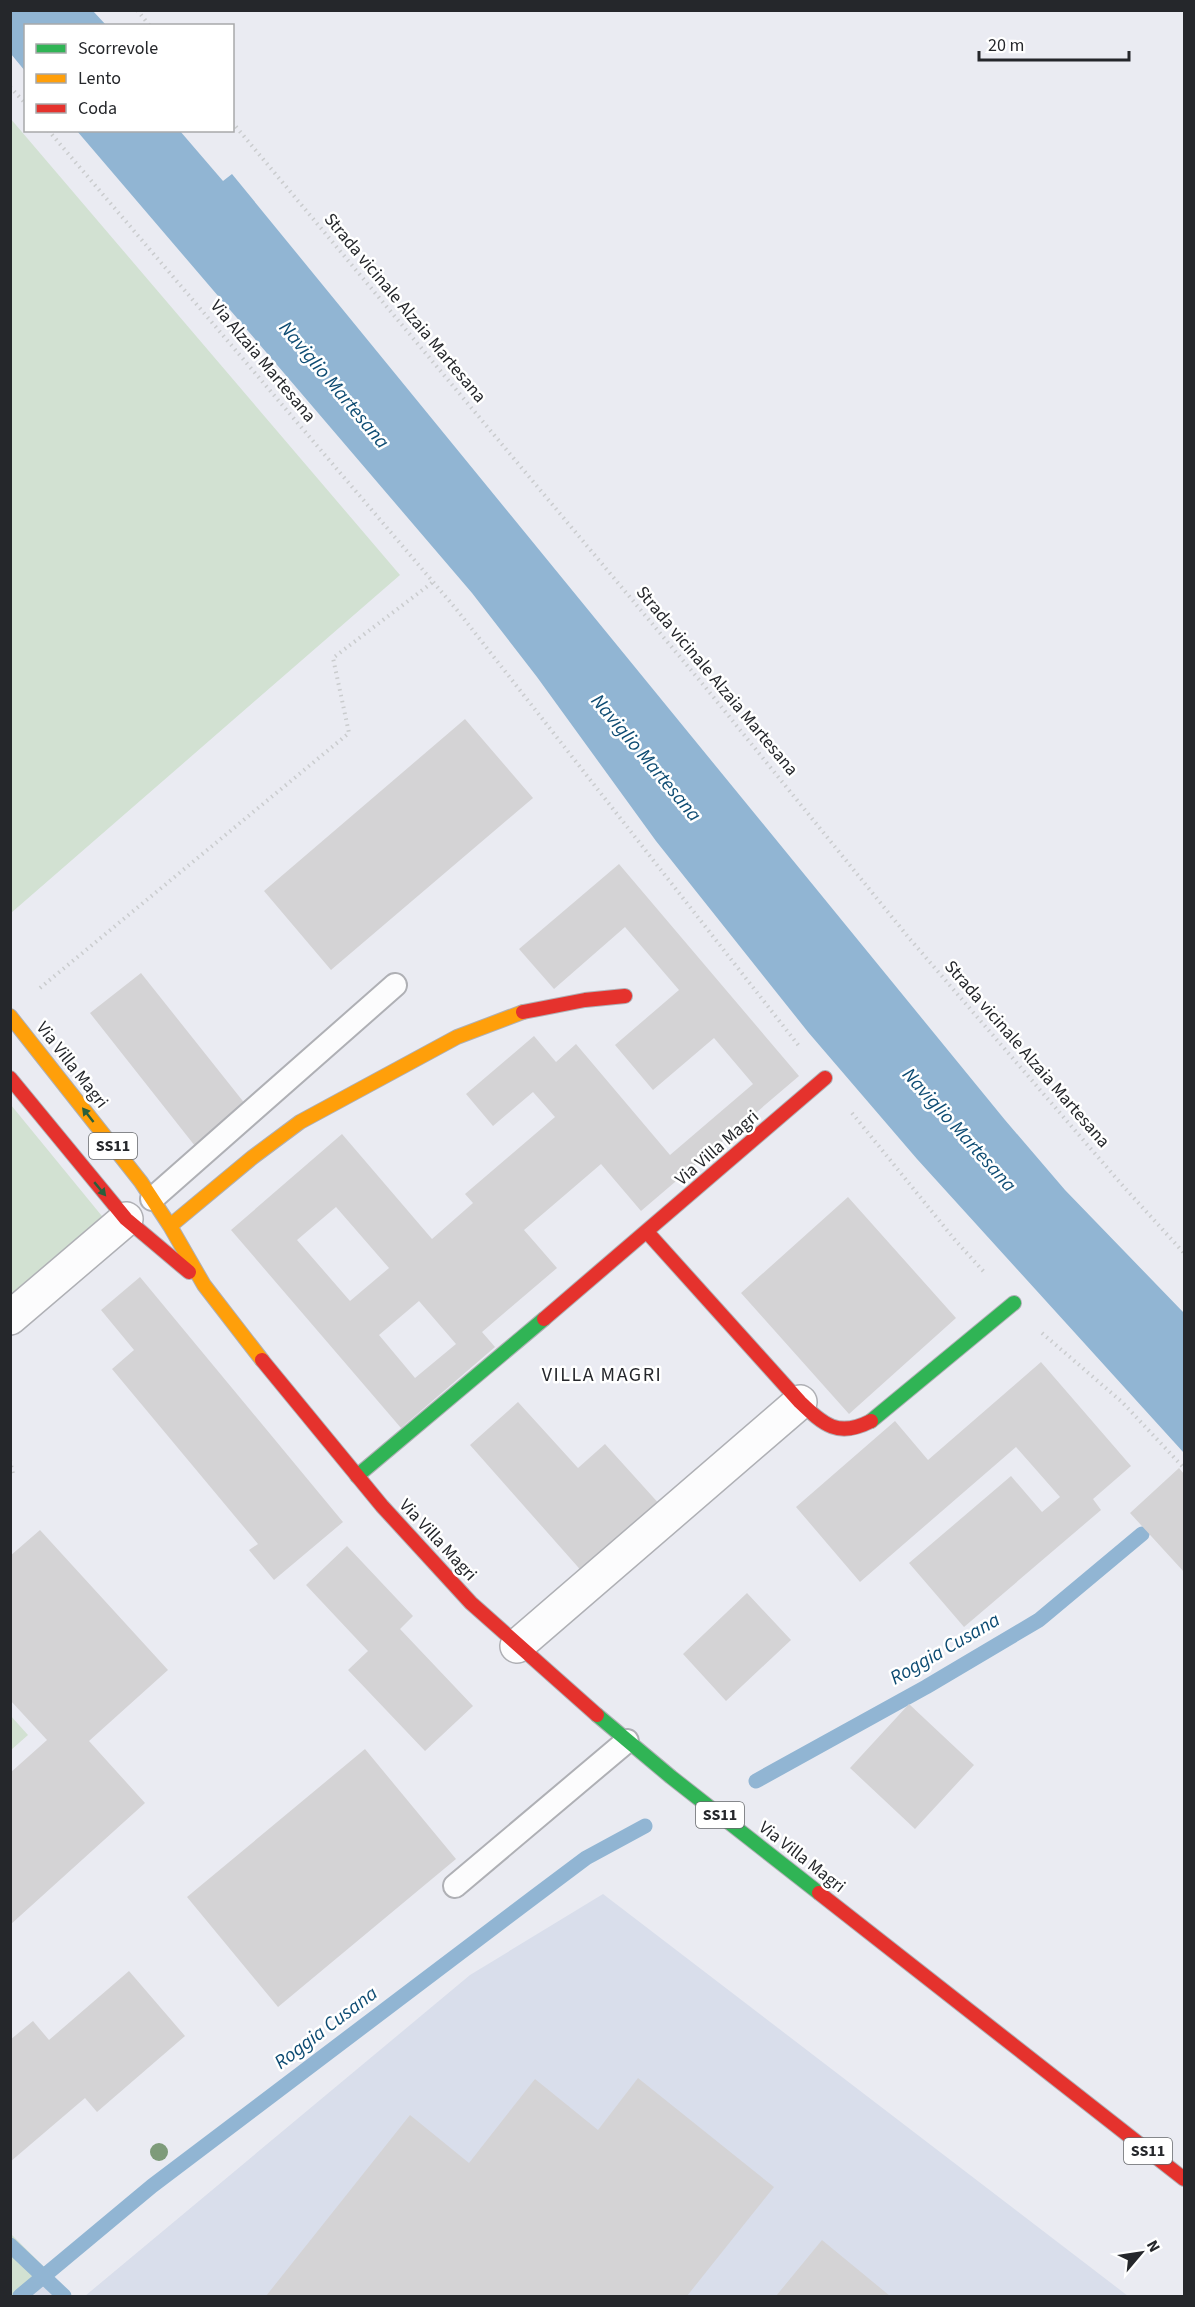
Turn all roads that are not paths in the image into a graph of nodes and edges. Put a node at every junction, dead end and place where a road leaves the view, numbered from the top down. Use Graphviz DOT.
graph roads {
  1 [pos="395,985"];
  2 [pos="625,996"];
  3 [pos="10,1016"];
  4 [pos="10,1078"];
  5 [pos="825,1078"];
  6 [pos="152,1199"];
  7 [pos="126,1219"];
  8 [pos="170,1226"];
  9 [pos="647,1232"];
  10 [pos="204,1285"];
  11 [pos="1014,1304"];
  12 [pos="10,1318"];
  13 [pos="800,1402"];
  14 [pos="357,1476"];
  15 [pos="517,1646"];
  16 [pos="627,1741"];
  17 [pos="455,1886"];
  18 [pos="1185,2179"];
  1 -- 6 [label="lane"];
  2 -- 8 [label="main road"];
  6 -- 3 [label="main road, Via Villa Magri / SS11, one-way"];
  4 -- 7 [label="main road, Via Villa Magri / SS11, one-way"];
  5 -- 9 [label="main road, Via Villa Magri"];
  6 -- 8 [label="main road, Via Villa Magri / SS11"];
  7 -- 10 [label="main road, Via Villa Magri / SS11"];
  7 -- 12 [label="street"];
  8 -- 10 [label="main road, Via Villa Magri / SS11"];
  9 -- 13 [label="main road"];
  9 -- 14 [label="main road, Via Villa Magri"];
  10 -- 14 [label="main road, Via Villa Magri / SS11"];
  11 -- 13 [label="main road"];
  13 -- 15 [label="street"];
  14 -- 15 [label="main road, Via Villa Magri / SS11"];
  15 -- 16 [label="main road, Via Villa Magri / SS11"];
  16 -- 17 [label="lane"];
  16 -- 18 [label="main road, Via Villa Magri / SS11"];
}
